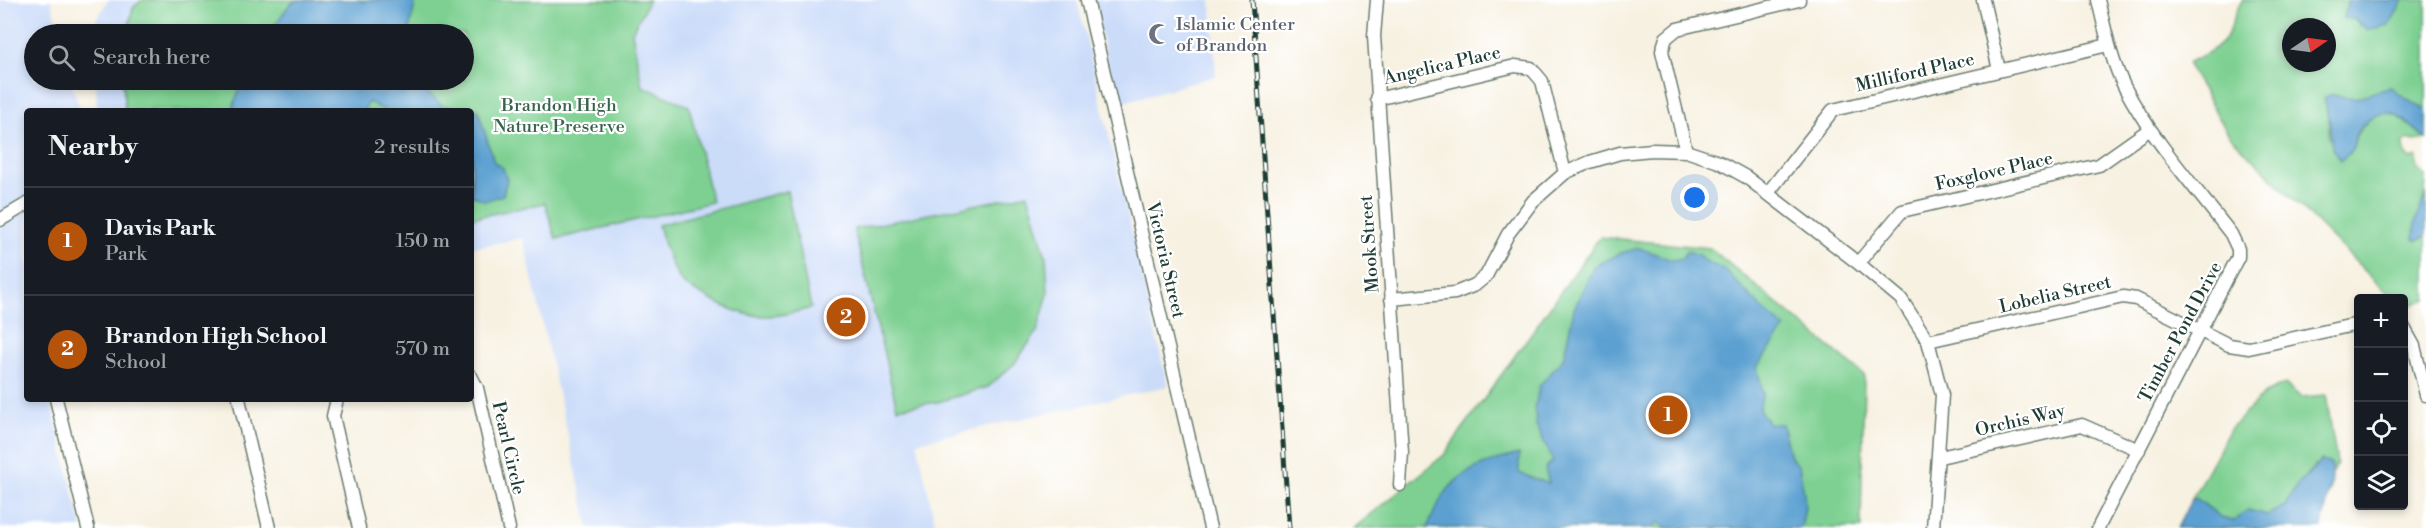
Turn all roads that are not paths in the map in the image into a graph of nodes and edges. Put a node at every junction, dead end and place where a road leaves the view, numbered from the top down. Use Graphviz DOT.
graph roads {
  1 [pos="1087,0"];
  2 [pos="1377,0"];
  3 [pos="1799,0"];
  4 [pos="1983,0"];
  5 [pos="2098,0"];
  6 [pos="2108,45"];
  7 [pos="2000,70"];
  8 [pos="1377,99"];
  9 [pos="2150,129"];
  10 [pos="1686,152"];
  11 [pos="1565,173"];
  12 [pos="1767,194"];
  13 [pos="24,206"];
  14 [pos="0,220"];
  15 [pos="1858,263"];
  16 [pos="1391,299"];
  17 [pos="2354,325"];
  18 [pos="2199,331"];
  19 [pos="2408,336"];
  20 [pos="1928,341"];
  21 [pos="474,382"];
  22 [pos="2426,395"];
  23 [pos="57,402"];
  24 [pos="240,402"];
  25 [pos="337,402"];
  26 [pos="2139,450"];
  27 [pos="1940,457"];
  28 [pos="1400,485"];
  29 [pos="88,528"];
  30 [pos="269,528"];
  31 [pos="359,528"];
  32 [pos="509,528"];
  33 [pos="1210,528"];
  34 [pos="1933,528"];
  35 [pos="2098,528"];
  1 -- 33 [label="street, Victoria Street"];
  2 -- 8 [label="street, Mook Street"];
  3 -- 10 [label="street"];
  4 -- 7 [label="street"];
  5 -- 6 [label="street, Timber Pond Drive"];
  6 -- 7 [label="street, Milliford Place"];
  6 -- 9 [label="street, Timber Pond Drive"];
  7 -- 12 [label="street, Milliford Place"];
  8 -- 11 [label="street, Angelica Place"];
  8 -- 16 [label="street, Mook Street"];
  9 -- 15 [label="street, Foxglove Place"];
  9 -- 18 [label="street, Timber Pond Drive"];
  10 -- 11 [label="street"];
  10 -- 12 [label="street"];
  11 -- 16 [label="street"];
  12 -- 15 [label="street"];
  13 -- 14 [label="street"];
  15 -- 20 [label="street"];
  16 -- 28 [label="street, Mook Street"];
  17 -- 18 [label="street, Lobelia Street"];
  18 -- 20 [label="street, Lobelia Street"];
  18 -- 26 [label="street, Timber Pond Drive"];
  19 -- 22 [label="street"];
  20 -- 27 [label="street"];
  21 -- 32 [label="street, Pearl Circle"];
  23 -- 29 [label="street"];
  24 -- 30 [label="street"];
  25 -- 31 [label="street"];
  26 -- 27 [label="street, Orchis Way"];
  26 -- 35 [label="street, Timber Pond Drive"];
  27 -- 34 [label="street"];
}
